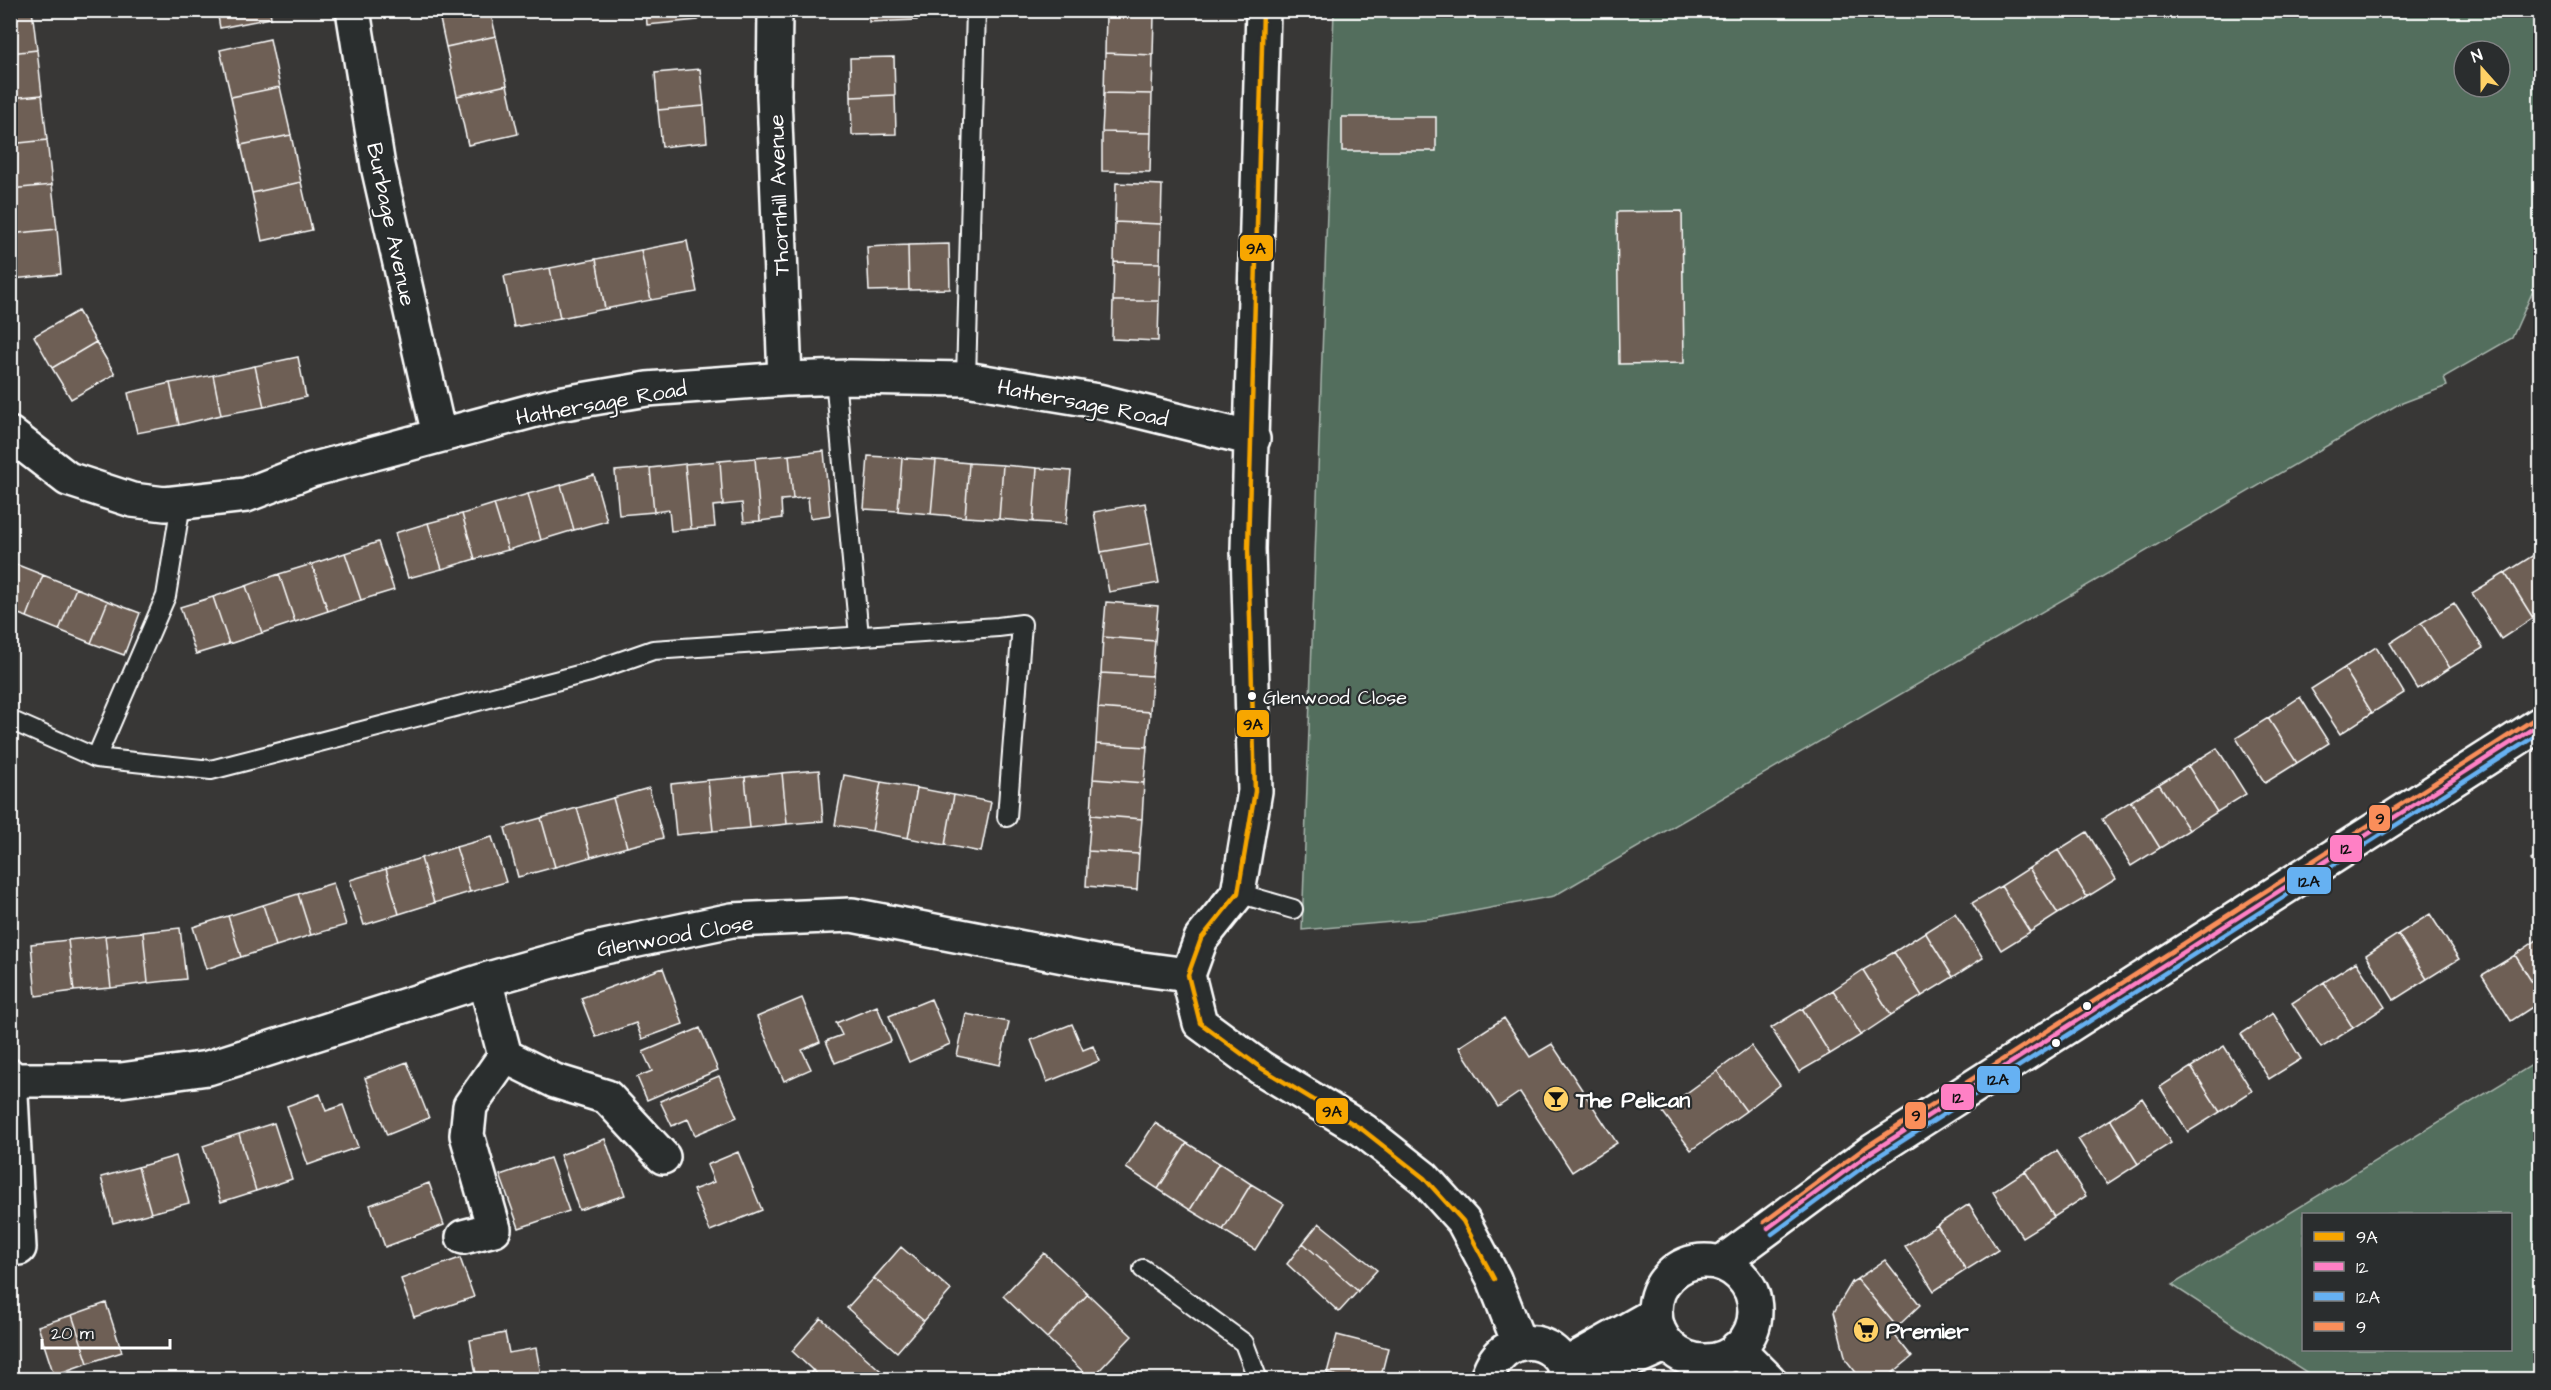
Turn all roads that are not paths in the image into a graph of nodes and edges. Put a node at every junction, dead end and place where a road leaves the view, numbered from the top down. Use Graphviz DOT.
graph roads {
  1 [pos="353,10"];
  2 [pos="775,10"];
  3 [pos="975,10"];
  4 [pos="1263,10"];
  5 [pos="835,378"];
  6 [pos="785,379"];
  7 [pos="966,379"];
  8 [pos="10,434"];
  9 [pos="439,435"];
  10 [pos="1253,439"];
  11 [pos="181,503"];
  12 [pos="859,636"];
  13 [pos="10,720"];
  14 [pos="2541,724"];
  15 [pos="96,758"];
  16 [pos="1007,817"];
  17 [pos="1238,893"];
  18 [pos="1293,909"];
  19 [pos="1188,975"];
  20 [pos="485,980"];
  21 [pos="505,1056"];
  22 [pos="11,1078"];
  23 [pos="663,1157"];
  24 [pos="464,1238"];
  25 [pos="19,1248"];
  26 [pos="1721,1263"];
  27 [pos="1143,1269"];
  28 [pos="1655,1314"];
  29 [pos="1519,1343"];
  30 [pos="1667,1344"];
  31 [pos="1737,1348"];
  32 [pos="1573,1375"];
  33 [pos="1768,1378"];
  34 [pos="1258,1380"];
  35 [pos="1487,1380"];
  1 -- 9 [label="street, Burbage Avenue"];
  2 -- 6 [label="street, Thornhill Avenue"];
  3 -- 7 [label="lane"];
  4 -- 10 [label="street"];
  5 -- 6 [label="street, Hathersage Road"];
  5 -- 7 [label="street, Hathersage Road"];
  5 -- 12 [label="lane"];
  6 -- 9 [label="street, Hathersage Road"];
  7 -- 10 [label="street, Hathersage Road"];
  8 -- 11 [label="street, Hathersage Road"];
  9 -- 11 [label="street, Hathersage Road"];
  10 -- 17 [label="street"];
  11 -- 15 [label="lane"];
  12 -- 15 [label="lane"];
  12 -- 16 [label="lane"];
  13 -- 15 [label="lane"];
  14 -- 26 [label="street"];
  17 -- 18 [label="lane"];
  17 -- 19 [label="street"];
  19 -- 20 [label="street, Glenwood Close"];
  19 -- 29 [label="street"];
  20 -- 21 [label="street"];
  20 -- 22 [label="street, Glenwood Close"];
  21 -- 23 [label="street"];
  21 -- 24 [label="street"];
  22 -- 25 [label="street, Glenwood Close"];
  26 -- 28 [label="street"];
  26 -- 31 [label="street"];
  27 -- 34 [label="lane"];
  28 -- 30 [label="street"];
  28 -- 32 [label="street"];
  29 -- 32 [label="street"];
  29 -- 35 [label="street"];
  30 -- 31 [label="street"];
  30 -- 32 [label="street"];
  31 -- 33 [label="street"];
}
